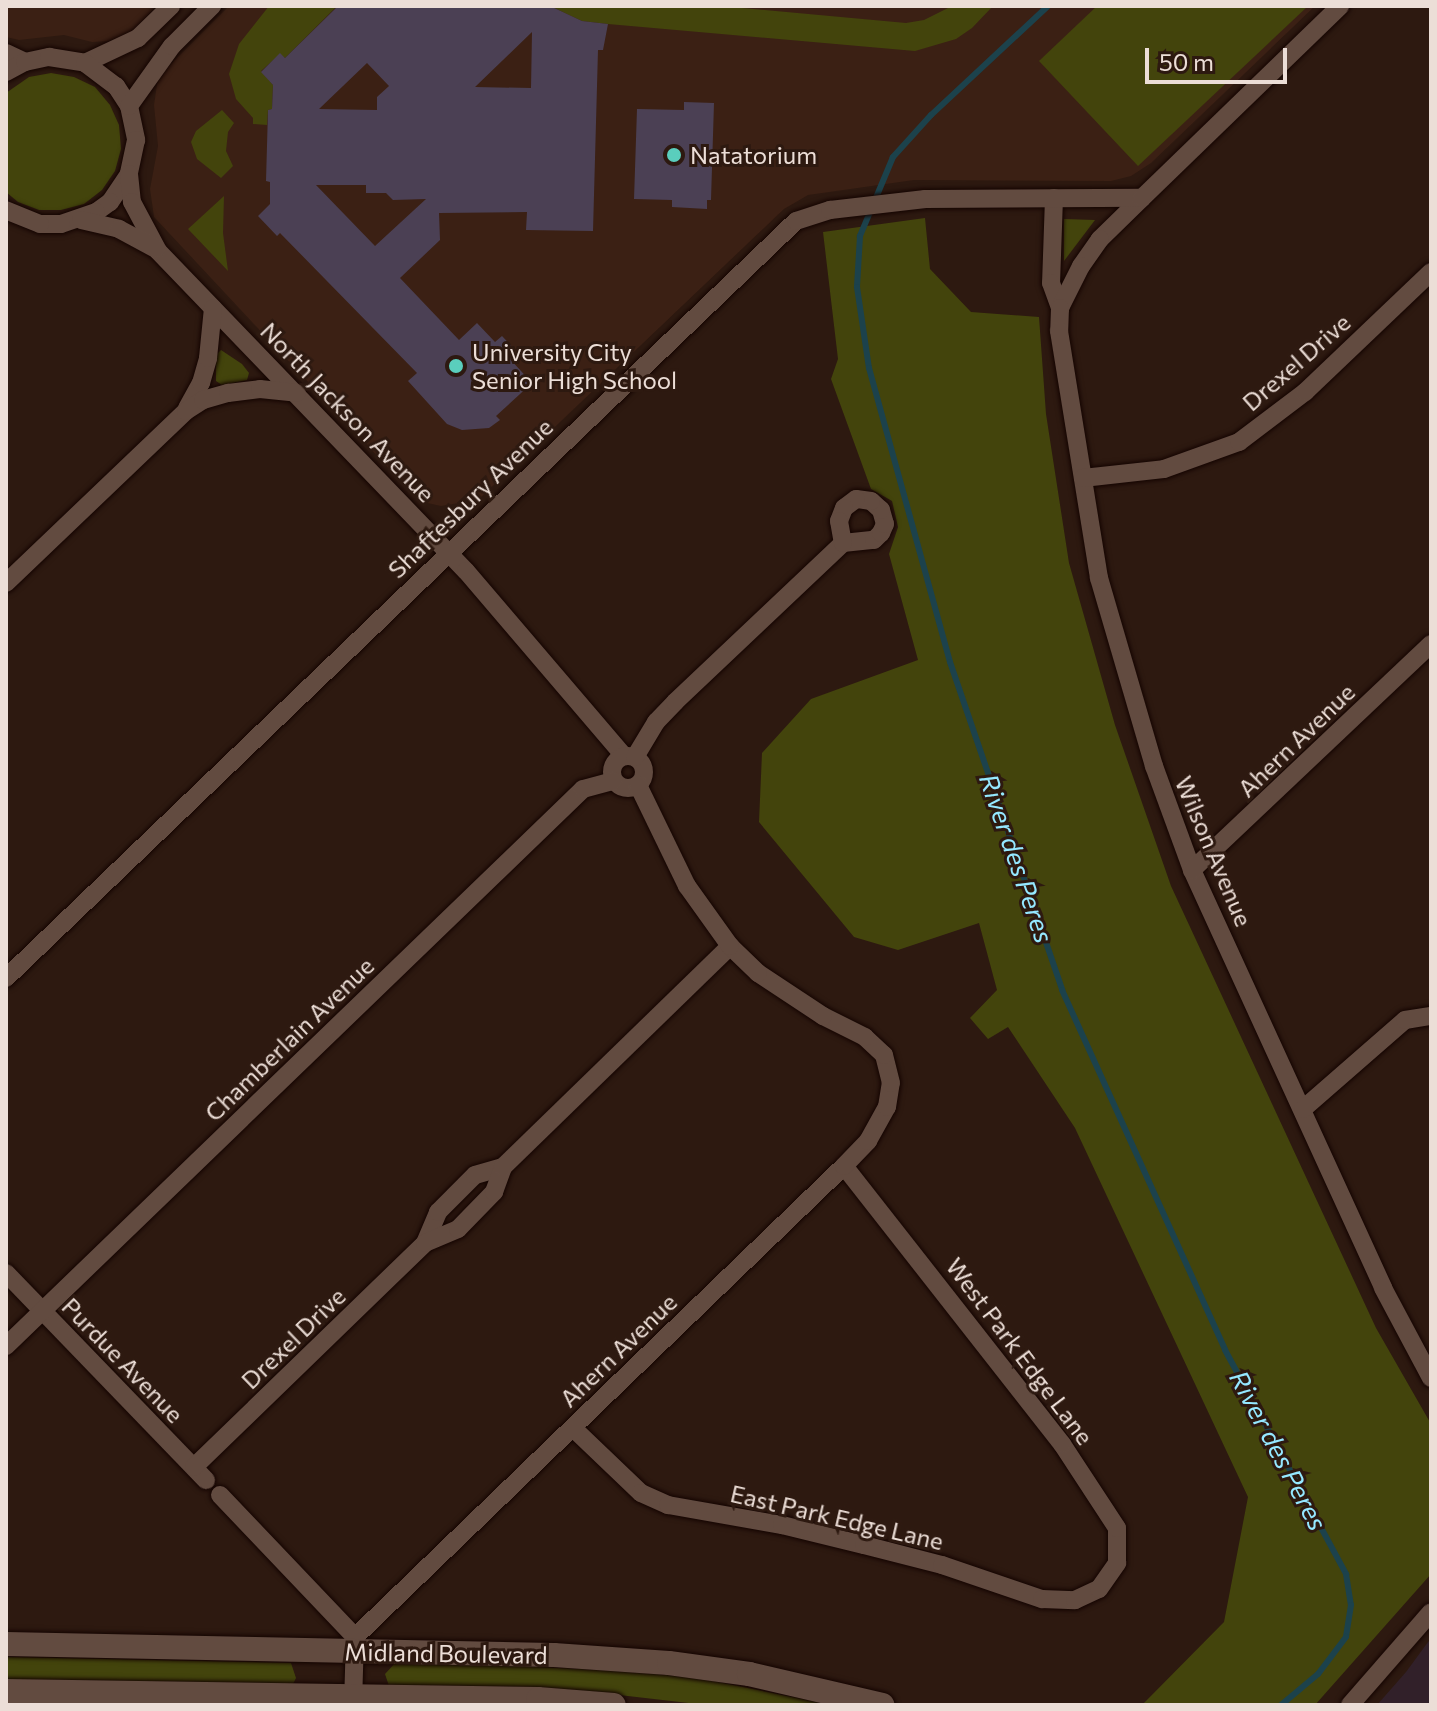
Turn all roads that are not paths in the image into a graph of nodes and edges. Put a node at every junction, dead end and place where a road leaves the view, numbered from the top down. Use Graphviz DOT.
graph roads {
  1 [pos="171,6"];
  2 [pos="212,6"];
  3 [pos="1340,6"];
  4 [pos="6,53"];
  5 [pos="25,62"];
  6 [pos="85,63"];
  7 [pos="6,72"];
  8 [pos="129,106"];
  9 [pos="129,174"];
  10 [pos="1054,198"];
  11 [pos="1142,198"];
  12 [pos="11,217"];
  13 [pos="81,220"];
  14 [pos="158,251"];
  15 [pos="1431,272"];
  16 [pos="213,308"];
  17 [pos="1060,308"];
  18 [pos="297,393"];
  19 [pos="186,411"];
  20 [pos="1083,478"];
  21 [pos="843,543"];
  22 [pos="448,552"];
  23 [pos="6,583"];
  24 [pos="1431,644"];
  25 [pos="630,756"];
  26 [pos="613,781"];
  27 [pos="638,785"];
  28 [pos="1192,870"];
  29 [pos="730,946"];
  30 [pos="6,978"];
  31 [pos="1431,1016"];
  32 [pos="1303,1109"];
  33 [pos="844,1166"];
  34 [pos="503,1167"];
  35 [pos="425,1243"];
  36 [pos="6,1273"];
  37 [pos="42,1311"];
  38 [pos="6,1346"];
  39 [pos="1431,1378"];
  40 [pos="573,1428"];
  41 [pos="200,1474"];
  42 [pos="220,1495"];
  43 [pos="1108,1580"];
  44 [pos="1431,1612"];
  45 [pos="6,1644"];
  46 [pos="355,1644"];
  47 [pos="6,1691"];
  48 [pos="353,1701"];
  49 [pos="614,1705"];
  50 [pos="882,1705"];
  51 [pos="1350,1705"];
  1 -- 6 [label="street"];
  2 -- 8 [label="street"];
  3 -- 11 [label="street"];
  4 -- 5 [label="street"];
  5 -- 6 [label="street"];
  5 -- 7 [label="street"];
  6 -- 8 [label="street"];
  8 -- 9 [label="street"];
  9 -- 13 [label="street"];
  9 -- 14 [label="street, North Jackson Avenue"];
  10 -- 11 [label="street, Shaftesbury Avenue"];
  10 -- 17 [label="street, Wilson Avenue"];
  10 -- 22 [label="street, Shaftesbury Avenue"];
  11 -- 17 [label="street, Wilson Avenue"];
  12 -- 13 [label="street"];
  13 -- 14 [label="street, North Jackson Avenue"];
  14 -- 16 [label="street, North Jackson Avenue"];
  15 -- 20 [label="street, Drexel Drive"];
  16 -- 18 [label="street, North Jackson Avenue"];
  16 -- 19 [label="street"];
  17 -- 20 [label="street, Wilson Avenue"];
  18 -- 19 [label="street"];
  18 -- 22 [label="street, North Jackson Avenue"];
  19 -- 23 [label="street"];
  20 -- 28 [label="street, Wilson Avenue"];
  21 -- 25 [label="street"];
  22 -- 25 [label="street, North Jackson Avenue"];
  22 -- 30 [label="street, Shaftesbury Avenue"];
  24 -- 28 [label="street, Ahern Avenue"];
  25 -- 26 [label="street"];
  25 -- 27 [label="street"];
  26 -- 27 [label="street"];
  26 -- 37 [label="street, Chamberlain Avenue"];
  27 -- 29 [label="street"];
  28 -- 32 [label="street, Wilson Avenue"];
  29 -- 33 [label="street, Ahern Avenue"];
  29 -- 34 [label="street, Drexel Drive"];
  31 -- 32 [label="street"];
  32 -- 39 [label="street, Wilson Avenue"];
  33 -- 40 [label="street, Ahern Avenue"];
  33 -- 43 [label="street, West Park Edge Lane"];
  34 -- 35 [label="street, Drexel Drive"];
  34 -- 35 [label="street, Drexel Drive"];
  35 -- 41 [label="street, Drexel Drive"];
  36 -- 37 [label="street, Purdue Avenue"];
  37 -- 38 [label="street, Chamberlain Avenue"];
  37 -- 41 [label="street, Purdue Avenue"];
  40 -- 43 [label="street, East Park Edge Lane"];
  40 -- 46 [label="street, Ahern Avenue"];
  42 -- 46 [label="street"];
  44 -- 51 [label="street"];
  45 -- 46 [label="main road, Midland Boulevard"];
  46 -- 48 [label="street"];
  46 -- 50 [label="main road, Midland Boulevard"];
  47 -- 48 [label="main road, Midland Boulevard"];
  48 -- 49 [label="main road, Midland Boulevard"];
}
